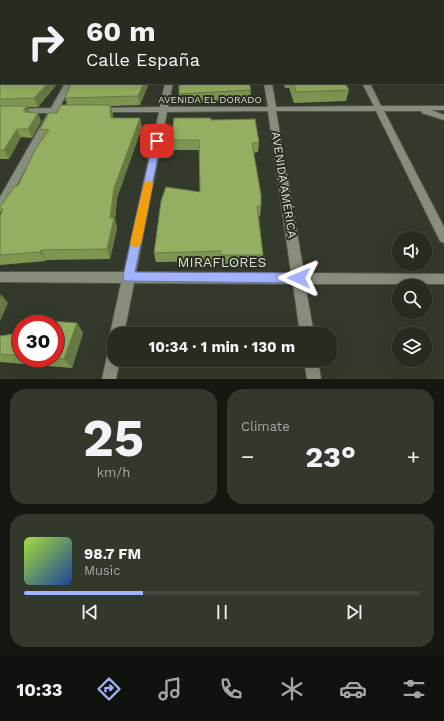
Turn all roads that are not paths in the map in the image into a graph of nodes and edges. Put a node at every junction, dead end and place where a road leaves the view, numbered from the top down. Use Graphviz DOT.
graph roads {
  1 [pos="67,84"];
  2 [pos="169,84"];
  3 [pos="268,84"];
  4 [pos="366,84"];
  5 [pos="419,108"];
  6 [pos="379,109"];
  7 [pos="53,110"];
  8 [pos="164,110"];
  9 [pos="272,110"];
  10 [pos="443,110"];
  11 [pos="0,111"];
  12 [pos="444,118"];
  13 [pos="0,206"];
  14 [pos="444,238"];
  15 [pos="0,277"];
  16 [pos="128,277"];
  17 [pos="299,278"];
  18 [pos="444,279"];
  19 [pos="118,327"];
  20 [pos="306,327"];
  21 [pos="111,367"];
  22 [pos="312,367"];
  23 [pos="109,379"];
  24 [pos="314,379"];
  1 -- 7 [label="street"];
  2 -- 8 [label="street"];
  3 -- 9 [label="street, AVENIDA AMÉRICA"];
  4 -- 6 [label="street"];
  5 -- 6 [label="street, AVENIDA EL DORADO"];
  5 -- 10 [label="street, AVENIDA EL DORADO"];
  5 -- 12 [label="street, AVENIDA EL DORADO"];
  6 -- 9 [label="street, AVENIDA EL DORADO"];
  6 -- 14 [label="street"];
  7 -- 8 [label="street, AVENIDA EL DORADO"];
  7 -- 11 [label="street, AVENIDA EL DORADO"];
  7 -- 13 [label="street"];
  8 -- 9 [label="street, AVENIDA EL DORADO"];
  8 -- 16 [label="street"];
  9 -- 17 [label="street, AVENIDA AMÉRICA"];
  15 -- 16 [label="street, MIRAFLORES"];
  16 -- 17 [label="street, MIRAFLORES"];
  16 -- 19 [label="street"];
  17 -- 18 [label="street, MIRAFLORES"];
  17 -- 20 [label="street, AVENIDA AMÉRICA"];
  21 -- 23 [label="street"];
  22 -- 24 [label="street"];
}
